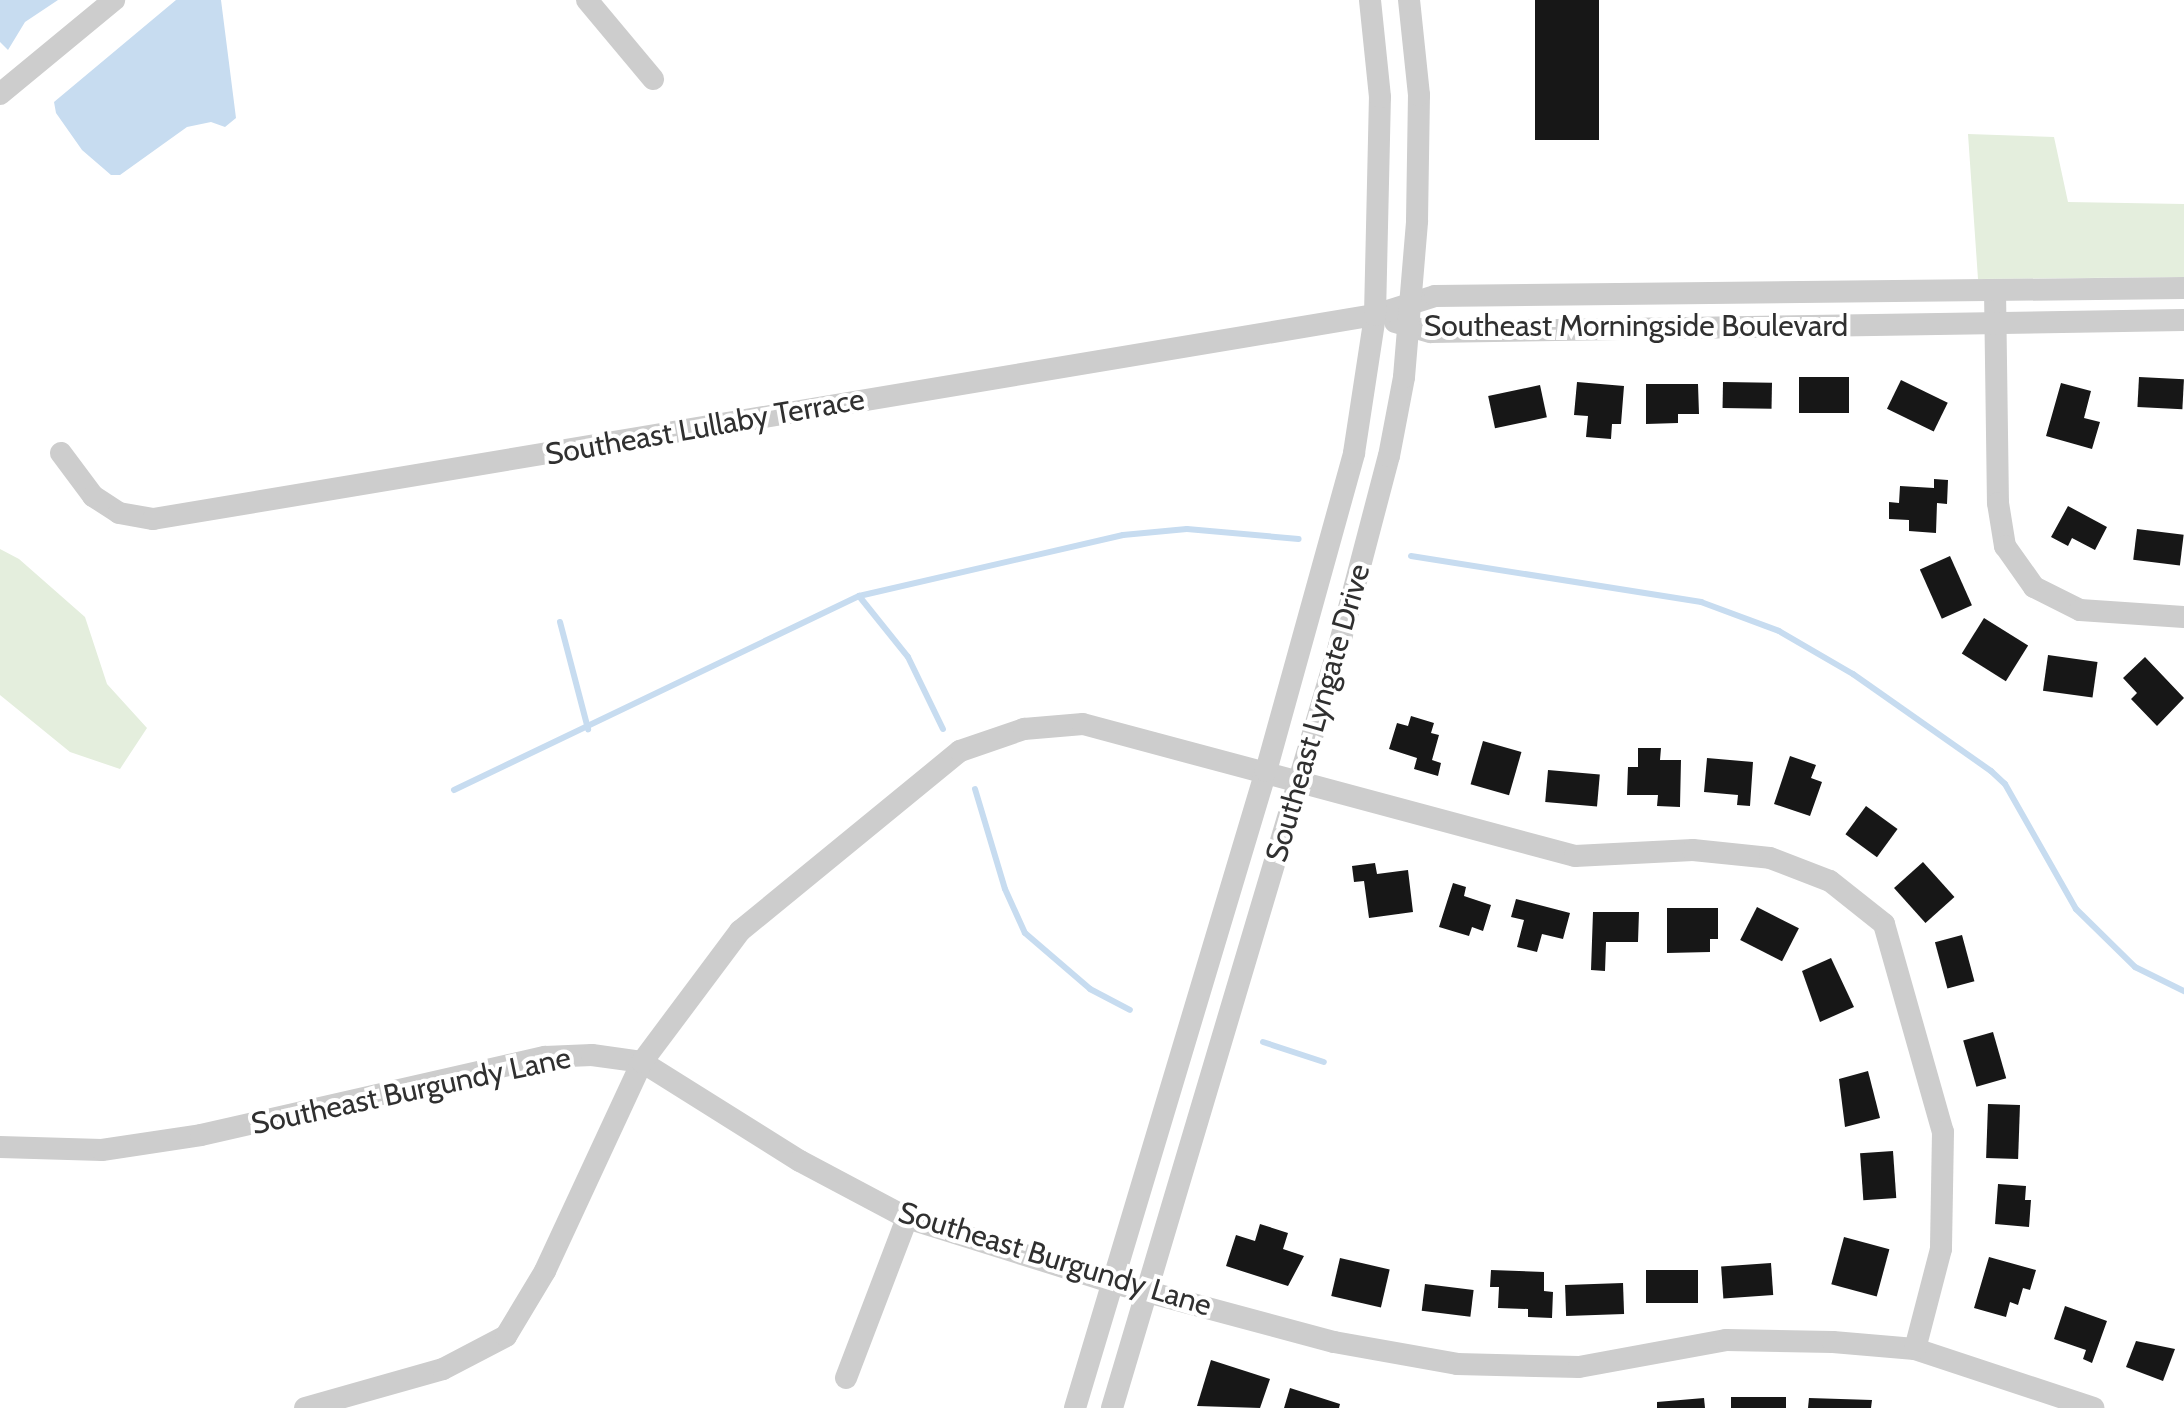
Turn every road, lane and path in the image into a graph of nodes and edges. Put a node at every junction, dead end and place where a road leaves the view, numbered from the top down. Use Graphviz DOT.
graph roads {
  1 [pos="114,0"];
  2 [pos="587,0"];
  3 [pos="1370,0"];
  4 [pos="1409,0"];
  5 [pos="653,79"];
  6 [pos="0,94"];
  7 [pos="2184,288"];
  8 [pos="1995,290"];
  9 [pos="1701,294"];
  10 [pos="1375,315"];
  11 [pos="1409,317"];
  12 [pos="2184,320"];
  13 [pos="1994,322"];
  14 [pos="1700,328"];
  15 [pos="61,453"];
  16 [pos="2184,617"];
  17 [pos="1266,771"];
  18 [pos="1299,781"];
  19 [pos="642,1062"];
  20 [pos="0,1147"];
  21 [pos="907,1218"];
  22 [pos="1114,1283"];
  23 [pos="1147,1291"];
  24 [pos="1915,1349"];
  25 [pos="846,1378"];
  26 [pos="312,1407"];
  27 [pos="1075,1408"];
  28 [pos="1112,1408"];
  29 [pos="2093,1408"];
  1 -- 6 [label="street"];
  2 -- 5 [label="street"];
  3 -- 10 [label="street, Southeast Lyngate Drive"];
  4 -- 11 [label="street, Southeast Lyngate Drive"];
  7 -- 8 [label="street, Southeast Morningside Boulevard"];
  8 -- 9 [label="street, Southeast Morningside Boulevard"];
  8 -- 13 [label="street"];
  9 -- 11 [label="street, Southeast Morningside Boulevard"];
  9 -- 14 [label="street"];
  10 -- 11 [label="street, Southeast Morningside Boulevard"];
  10 -- 15 [label="street, Southeast Lullaby Terrace"];
  10 -- 17 [label="street, Southeast Lyngate Drive"];
  11 -- 14 [label="street, Southeast Morningside Boulevard"];
  11 -- 18 [label="street, Southeast Lyngate Drive"];
  12 -- 13 [label="street, Southeast Morningside Boulevard"];
  13 -- 14 [label="street, Southeast Morningside Boulevard"];
  13 -- 16 [label="street"];
  17 -- 18 [label="street"];
  17 -- 19 [label="street"];
  17 -- 22 [label="street, Southeast Lyngate Drive"];
  18 -- 23 [label="street, Southeast Lyngate Drive"];
  18 -- 24 [label="street"];
  19 -- 20 [label="street, Southeast Burgundy Lane"];
  19 -- 21 [label="street, Southeast Burgundy Lane"];
  19 -- 26 [label="street"];
  21 -- 22 [label="street, Southeast Burgundy Lane"];
  21 -- 25 [label="street"];
  22 -- 23 [label="street, Southeast Burgundy Lane"];
  22 -- 27 [label="street, Southeast Lyngate Drive"];
  23 -- 24 [label="street, Southeast Burgundy Lane"];
  23 -- 28 [label="street, Southeast Lyngate Drive"];
  24 -- 29 [label="street, Southeast Burgundy Lane"];
}
